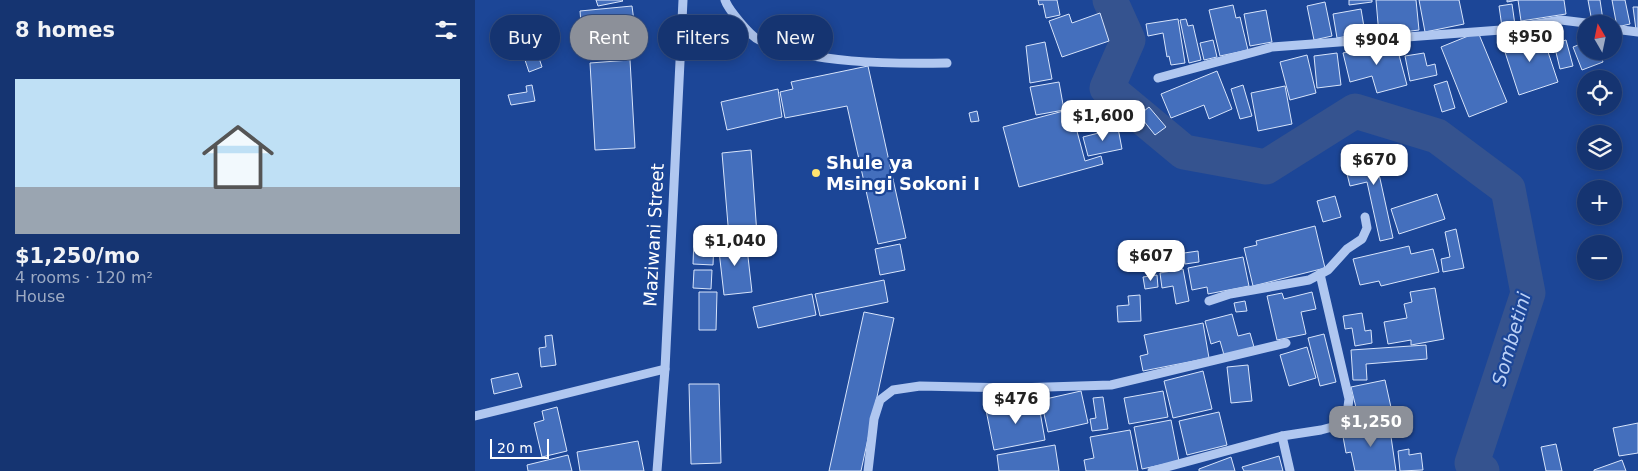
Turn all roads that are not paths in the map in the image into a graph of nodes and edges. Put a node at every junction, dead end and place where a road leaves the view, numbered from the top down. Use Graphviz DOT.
graph roads {
  1 [pos="683,0"];
  2 [pos="725,0"];
  3 [pos="1577,22"];
  4 [pos="1623,30"];
  5 [pos="1638,32"];
  6 [pos="947,63"];
  7 [pos="1158,78"];
  8 [pos="1365,217"];
  9 [pos="1320,274"];
  10 [pos="1209,301"];
  11 [pos="1286,343"];
  12 [pos="665,369"];
  13 [pos="475,416"];
  14 [pos="1282,436"];
  15 [pos="657,471"];
  16 [pos="868,471"];
  17 [pos="1152,471"];
  18 [pos="1290,471"];
  1 -- 12 [label="street, Maziwani Street"];
  2 -- 6 [label="street"];
  3 -- 7 [label="street"];
  4 -- 5 [label="street"];
  8 -- 9 [label="street"];
  9 -- 10 [label="street"];
  9 -- 14 [label="street"];
  11 -- 16 [label="street"];
  12 -- 13 [label="street"];
  12 -- 15 [label="street, Maziwani Street"];
  14 -- 17 [label="street"];
  14 -- 18 [label="street"];
}
